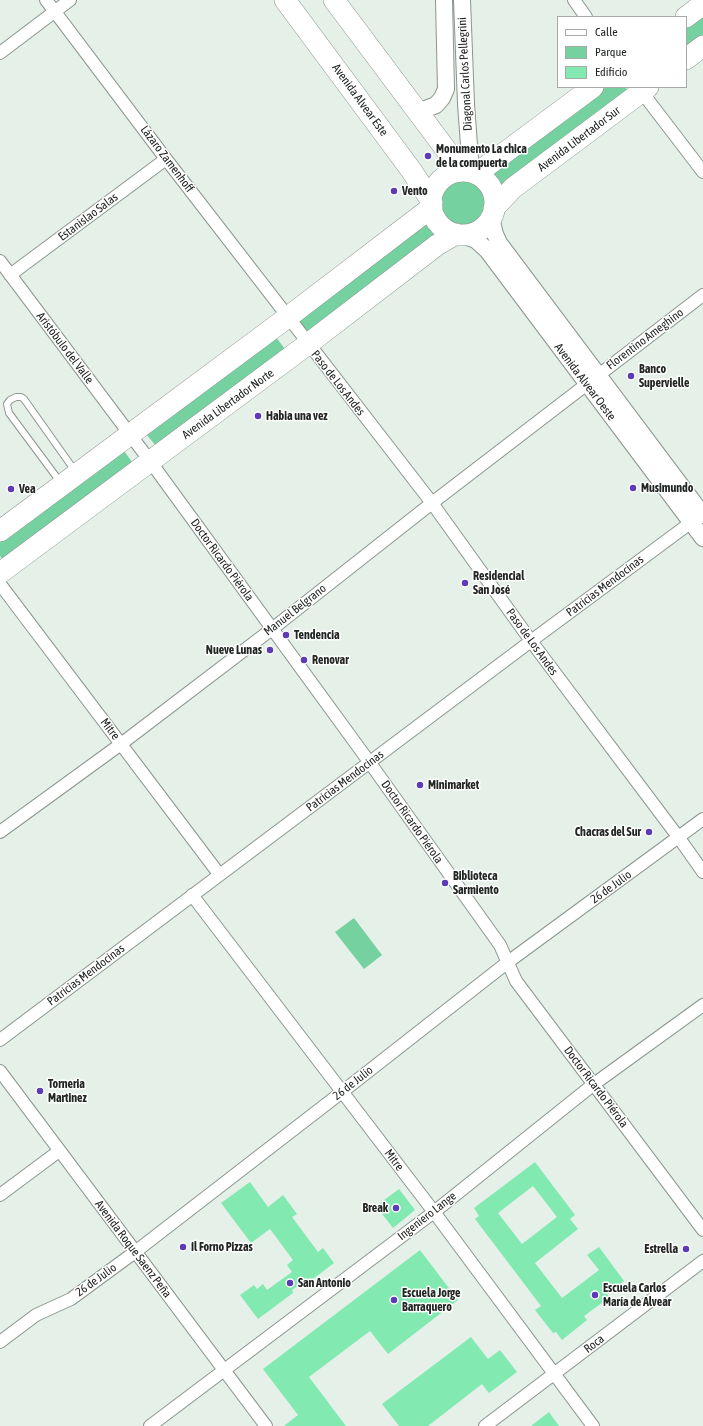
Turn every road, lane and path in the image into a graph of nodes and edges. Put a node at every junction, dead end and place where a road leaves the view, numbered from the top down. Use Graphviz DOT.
graph roads {
  1 [pos="46,0"];
  2 [pos="70,0"];
  3 [pos="285,0"];
  4 [pos="334,0"];
  5 [pos="444,0"];
  6 [pos="462,0"];
  7 [pos="574,0"];
  8 [pos="703,4"];
  9 [pos="55,11"];
  10 [pos="585,16"];
  11 [pos="687,16"];
  12 [pos="703,46"];
  13 [pos="0,53"];
  14 [pos="687,58"];
  15 [pos="593,88"];
  16 [pos="643,89"];
  17 [pos="418,112"];
  18 [pos="166,159"];
  19 [pos="470,172"];
  20 [pos="703,172"];
  21 [pos="432,205"];
  22 [pos="493,213"];
  23 [pos="458,235"];
  24 [pos="0,261"];
  25 [pos="10,275"];
  26 [pos="703,294"];
  27 [pos="288,318"];
  28 [pos="308,344"];
  29 [pos="592,379"];
  30 [pos="130,435"];
  31 [pos="150,461"];
  32 [pos="69,480"];
  33 [pos="432,503"];
  34 [pos="700,516"];
  35 [pos="0,531"];
  36 [pos="703,538"];
  37 [pos="0,573"];
  38 [pos="0,584"];
  39 [pos="272,629"];
  40 [pos="531,641"];
  41 [pos="121,744"];
  42 [pos="370,763"];
  43 [pos="703,819"];
  44 [pos="0,832"];
  45 [pos="679,838"];
  46 [pos="703,872"];
  47 [pos="219,874"];
  48 [pos="192,895"];
  49 [pos="508,962"];
  50 [pos="703,1005"];
  51 [pos="0,1040"];
  52 [pos="0,1071"];
  53 [pos="594,1084"];
  54 [pos="342,1092"];
  55 [pos="59,1151"];
  56 [pos="0,1195"];
  57 [pos="434,1212"];
  58 [pos="703,1230"];
  59 [pos="135,1252"];
  60 [pos="703,1261"];
  61 [pos="0,1342"];
  62 [pos="225,1370"];
  63 [pos="554,1374"];
  64 [pos="150,1426"];
  65 [pos="266,1426"];
  66 [pos="484,1426"];
  67 [pos="593,1426"];
  1 -- 9 [label="street, Lázaro Zamenhoff"];
  2 -- 9 [label="street"];
  3 -- 21 [label="highway, Avenida Alvear Este"];
  4 -- 17 [label="highway"];
  5 -- 17 [label="main road, Diagonal Carlos Pellegrini"];
  6 -- 19 [label="main road, Diagonal Carlos Pellegrini"];
  7 -- 10 [label="street"];
  8 -- 11 [label="highway"];
  9 -- 13 [label="street"];
  9 -- 18 [label="street, Lázaro Zamenhoff"];
  12 -- 14 [label="highway"];
  15 -- 19 [label="highway"];
  16 -- 20 [label="street"];
  16 -- 22 [label="highway, Avenida Libertador Sur"];
  17 -- 19 [label="highway"];
  18 -- 25 [label="street, Estanislao Salas"];
  18 -- 27 [label="street, Lázaro Zamenhoff"];
  19 -- 21 [label="highway"];
  19 -- 22 [label="highway"];
  21 -- 23 [label="highway"];
  21 -- 27 [label="highway"];
  22 -- 23 [label="highway"];
  22 -- 29 [label="main road, Avenida Alvear Oeste"];
  23 -- 28 [label="highway, Avenida Libertador Norte"];
  23 -- 29 [label="main road, Avenida Alvear Oeste"];
  24 -- 25 [label="street, Aristóbulo del Valle"];
  25 -- 30 [label="street, Aristóbulo del Valle"];
  26 -- 29 [label="street, Florentino Ameghino"];
  27 -- 28 [label="street, Paso de Los Andes"];
  27 -- 30 [label="highway"];
  28 -- 31 [label="highway, Avenida Libertador Norte"];
  28 -- 33 [label="street, Paso de Los Andes"];
  29 -- 33 [label="street, Manuel Belgrano"];
  29 -- 34 [label="main road, Avenida Alvear Oeste"];
  30 -- 31 [label="street, Doctor Ricardo Piérola"];
  30 -- 32 [label="highway"];
  31 -- 37 [label="highway, Avenida Libertador Norte"];
  31 -- 39 [label="street, Doctor Ricardo Piérola"];
  32 -- 32 [label="lane"];
  32 -- 35 [label="highway"];
  33 -- 39 [label="street, Manuel Belgrano"];
  33 -- 40 [label="street, Paso de Los Andes"];
  34 -- 36 [label="main road, Avenida Alvear Oeste"];
  34 -- 40 [label="street, Patricias Mendocinas"];
  38 -- 41 [label="street, Mitre"];
  39 -- 41 [label="street, Manuel Belgrano"];
  39 -- 42 [label="street, Doctor Ricardo Piérola"];
  40 -- 42 [label="street, Patricias Mendocinas"];
  40 -- 45 [label="street, Paso de Los Andes"];
  41 -- 44 [label="street, Manuel Belgrano"];
  41 -- 47 [label="street, Mitre"];
  42 -- 47 [label="street, Patricias Mendocinas"];
  42 -- 49 [label="street, Doctor Ricardo Piérola"];
  43 -- 45 [label="street, 26 de Julio"];
  45 -- 46 [label="street, Paso de Los Andes"];
  45 -- 49 [label="street, 26 de Julio"];
  47 -- 48 [label="street, Patricias Mendocinas"];
  48 -- 51 [label="street, Patricias Mendocinas"];
  48 -- 54 [label="street, Mitre"];
  49 -- 53 [label="street, Doctor Ricardo Piérola"];
  49 -- 54 [label="street, 26 de Julio"];
  50 -- 53 [label="street, Ingeniero Lange"];
  52 -- 55 [label="street, Avenida Roque Saenz Peña"];
  53 -- 57 [label="street, Ingeniero Lange"];
  53 -- 58 [label="street, Doctor Ricardo Piérola"];
  54 -- 57 [label="street, Mitre"];
  54 -- 59 [label="street, 26 de Julio"];
  55 -- 56 [label="street"];
  55 -- 59 [label="street, Avenida Roque Saenz Peña"];
  57 -- 62 [label="street, Ingeniero Lange"];
  57 -- 63 [label="street, Mitre"];
  59 -- 61 [label="street, 26 de Julio"];
  59 -- 62 [label="street, Avenida Roque Saenz Peña"];
  60 -- 63 [label="street, Roca"];
  62 -- 64 [label="street, Ingeniero Lange"];
  62 -- 65 [label="street, Avenida Roque Saenz Peña"];
  63 -- 66 [label="street, Roca"];
  63 -- 67 [label="street, Mitre"];
}
